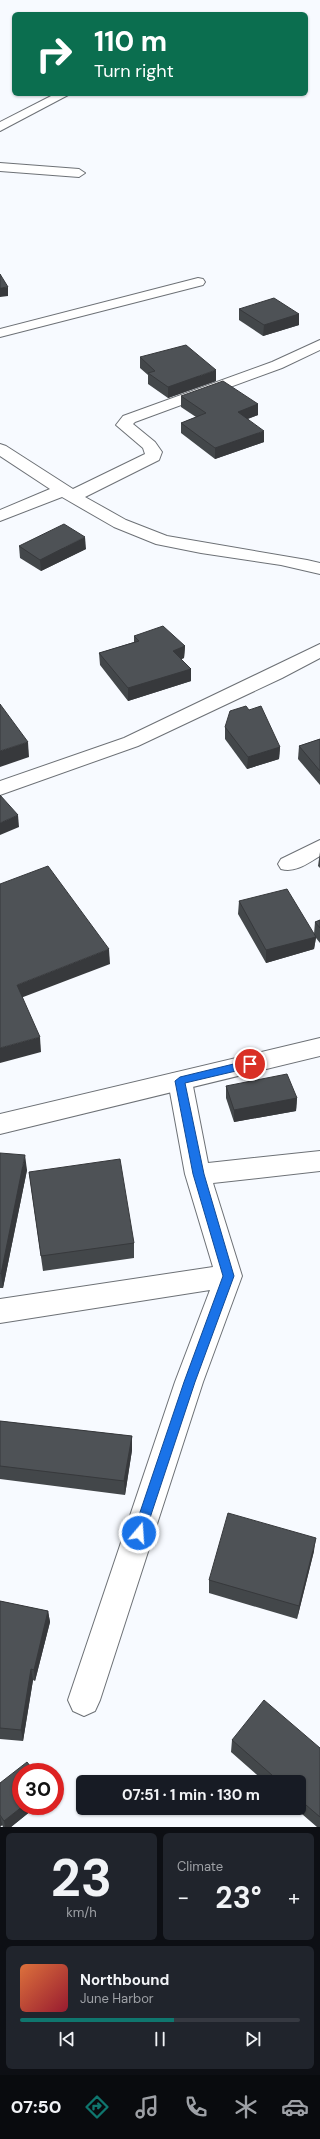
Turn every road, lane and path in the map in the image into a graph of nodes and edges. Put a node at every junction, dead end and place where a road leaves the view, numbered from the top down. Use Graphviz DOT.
graph roads {
  1 [pos="60,96"];
  2 [pos="0,127"];
  3 [pos="0,167"];
  4 [pos="79,173"];
  5 [pos="198,282"];
  6 [pos="0,333"];
  7 [pos="320,344"];
  8 [pos="0,450"];
  9 [pos="68,493"];
  10 [pos="0,516"];
  11 [pos="320,569"];
  12 [pos="320,650"];
  13 [pos="0,788"];
  14 [pos="320,847"];
  15 [pos="289,864"];
  16 [pos="320,1047"];
  17 [pos="180,1081"];
  18 [pos="0,1124"];
  19 [pos="320,1161"];
  20 [pos="198,1174"];
  21 [pos="229,1276"];
  22 [pos="0,1311"];
  23 [pos="84,1700"];
  1 -- 2 [label="street"];
  3 -- 4 [label="street"];
  5 -- 6 [label="street"];
  7 -- 9 [label="street"];
  8 -- 9 [label="street"];
  9 -- 10 [label="street"];
  9 -- 11 [label="street"];
  12 -- 13 [label="street"];
  14 -- 15 [label="street"];
  16 -- 17 [label="street"];
  17 -- 18 [label="street"];
  17 -- 20 [label="street"];
  19 -- 20 [label="street"];
  20 -- 21 [label="street"];
  21 -- 22 [label="street"];
  21 -- 23 [label="street"];
}
